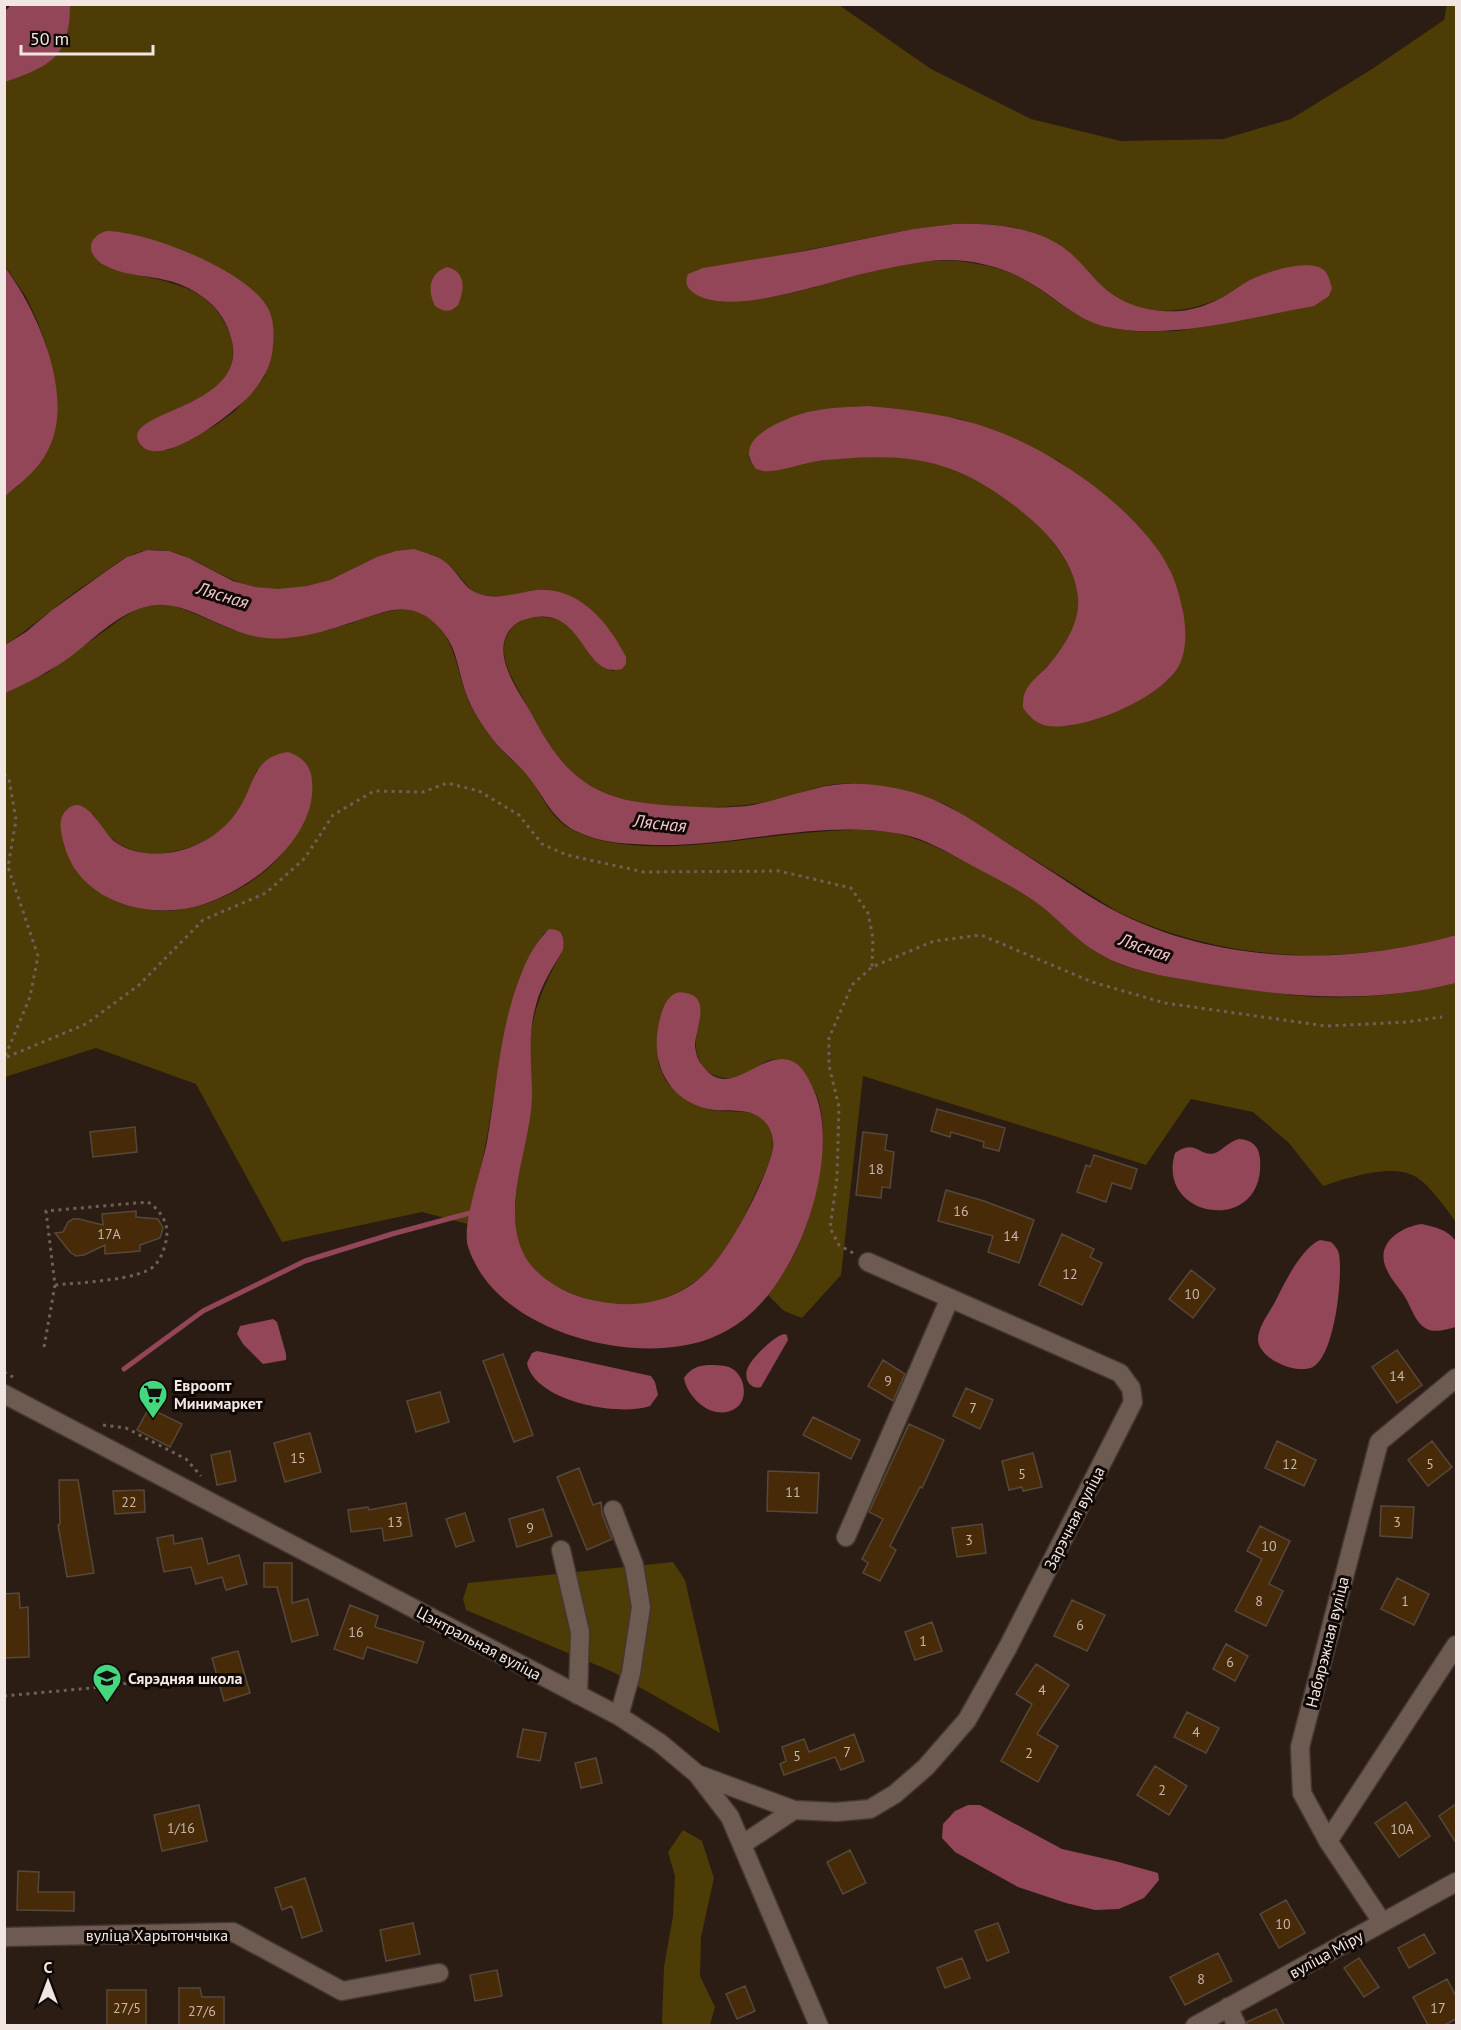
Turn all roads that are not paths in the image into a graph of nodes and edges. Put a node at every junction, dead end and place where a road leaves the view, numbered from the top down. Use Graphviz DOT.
graph roads {
  1 [pos="868,1262"];
  2 [pos="950,1298"];
  3 [pos="1456,1378"];
  4 [pos="4,1394"];
  5 [pos="613,1510"];
  6 [pos="846,1537"];
  7 [pos="561,1550"];
  8 [pos="1456,1645"];
  9 [pos="578,1695"];
  10 [pos="619,1716"];
  11 [pos="697,1774"];
  12 [pos="794,1810"];
  13 [pos="1329,1841"];
  14 [pos="743,1844"];
  15 [pos="1456,1882"];
  16 [pos="1382,1922"];
  17 [pos="4,1937"];
  18 [pos="439,1974"];
  19 [pos="1228,2007"];
  20 [pos="819,2025"];
  21 [pos="1195,2025"];
  22 [pos="1237,2025"];
  1 -- 2 [label="street, Зарэчная вуліца"];
  2 -- 6 [label="street"];
  2 -- 12 [label="street, Зарэчная вуліца"];
  3 -- 13 [label="street, Набярэжная вуліца"];
  4 -- 9 [label="street, Цэнтральная вуліца"];
  5 -- 10 [label="street"];
  7 -- 9 [label="street"];
  8 -- 13 [label="street"];
  9 -- 10 [label="street, Цэнтральная вуліца"];
  10 -- 11 [label="street, Цэнтральная вуліца"];
  11 -- 12 [label="street, Зарэчная вуліца"];
  11 -- 14 [label="street, Цэнтральная вуліца"];
  12 -- 14 [label="street"];
  13 -- 16 [label="street, Набярэжная вуліца"];
  14 -- 20 [label="street, Цэнтральная вуліца"];
  15 -- 16 [label="street, вуліца Міру"];
  16 -- 19 [label="street, вуліца Міру"];
  17 -- 18 [label="street, вуліца Харытончыка"];
  19 -- 21 [label="street, вуліца Міру"];
  19 -- 22 [label="street"];
}
